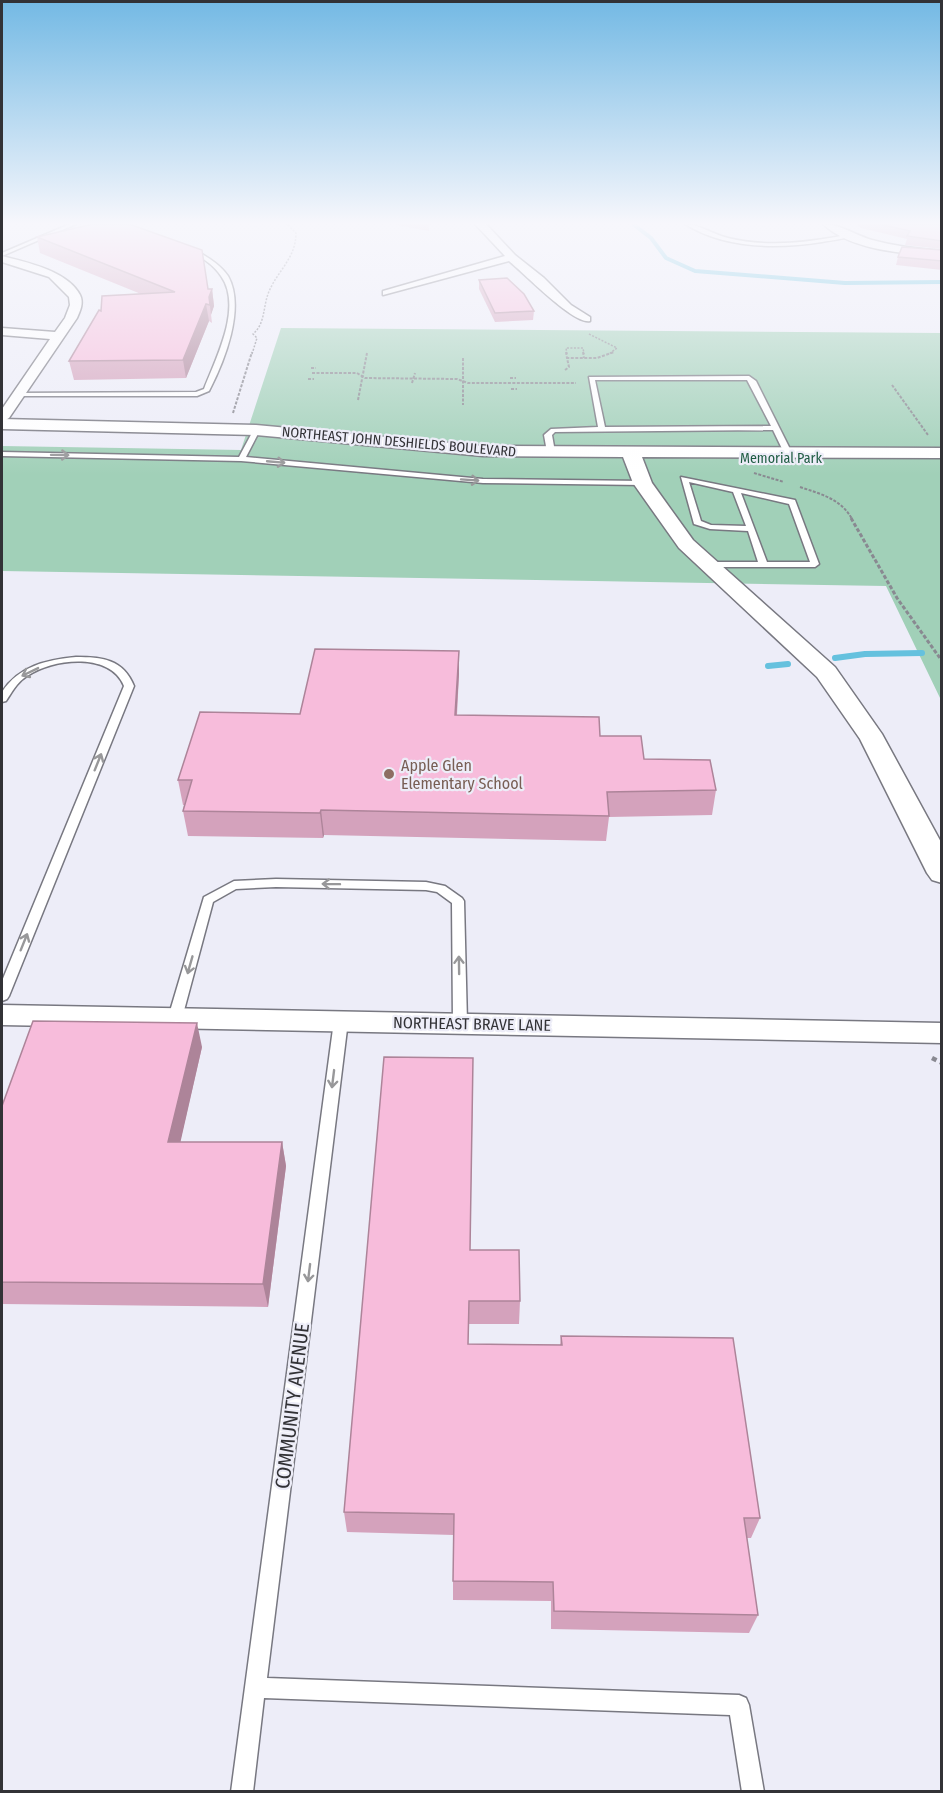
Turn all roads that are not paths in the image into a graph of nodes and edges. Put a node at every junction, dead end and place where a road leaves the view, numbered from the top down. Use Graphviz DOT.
graph roads {
  1 [pos="75,308"];
  2 [pos="232,308"];
  3 [pos="568,308"];
  4 [pos="586,319"];
  5 [pos="2,331"];
  6 [pos="58,336"];
  7 [pos="17,395"];
  8 [pos="2,418"];
  9 [pos="2,424"];
  10 [pos="776,428"];
  11 [pos="602,429"];
  12 [pos="256,430"];
  13 [pos="551,452"];
  14 [pos="631,453"];
  15 [pos="788,453"];
  16 [pos="942,453"];
  17 [pos="2,454"];
  18 [pos="242,459"];
  19 [pos="643,483"];
  20 [pos="736,490"];
  21 [pos="751,529"];
  22 [pos="708,564"];
  23 [pos="763,564"];
  24 [pos="2,699"];
  25 [pos="942,873"];
  26 [pos="2,996"];
  27 [pos="2,1015"];
  28 [pos="175,1018"];
  29 [pos="341,1021"];
  30 [pos="460,1023"];
  31 [pos="942,1033"];
  32 [pos="256,1688"];
  33 [pos="242,1791"];
  34 [pos="753,1791"];
  1 -- 6 [label="street"];
  2 -- 7 [label="lane"];
  3 -- 4 [label="street"];
  5 -- 6 [label="street"];
  6 -- 7 [label="street"];
  7 -- 8 [label="street"];
  9 -- 12 [label="street, NORTHEAST JOHN DESHIELDS BOULEVARD"];
  10 -- 11 [label="lane"];
  10 -- 11 [label="lane"];
  10 -- 15 [label="lane"];
  11 -- 13 [label="lane"];
  12 -- 13 [label="street, NORTHEAST JOHN DESHIELDS BOULEVARD"];
  12 -- 18 [label="lane"];
  13 -- 14 [label="street, NORTHEAST JOHN DESHIELDS BOULEVARD"];
  14 -- 15 [label="street, NORTHEAST JOHN DESHIELDS BOULEVARD"];
  14 -- 19 [label="street"];
  15 -- 16 [label="street, NORTHEAST JOHN DESHIELDS BOULEVARD"];
  17 -- 18 [label="lane, one-way"];
  18 -- 19 [label="lane, one-way"];
  19 -- 22 [label="street"];
  20 -- 21 [label="lane"];
  20 -- 21 [label="lane"];
  20 -- 23 [label="lane"];
  21 -- 23 [label="lane"];
  22 -- 23 [label="lane"];
  22 -- 25 [label="street"];
  26 -- 24 [label="lane, one-way"];
  27 -- 28 [label="street, NORTHEAST BRAVE LANE"];
  28 -- 29 [label="street, NORTHEAST BRAVE LANE"];
  30 -- 28 [label="lane, one-way"];
  29 -- 30 [label="street, NORTHEAST BRAVE LANE"];
  29 -- 32 [label="lane, COMMUNITY AVENUE, one-way"];
  30 -- 31 [label="street, NORTHEAST BRAVE LANE"];
  32 -- 33 [label="lane, COMMUNITY AVENUE"];
  32 -- 34 [label="lane"];
}
